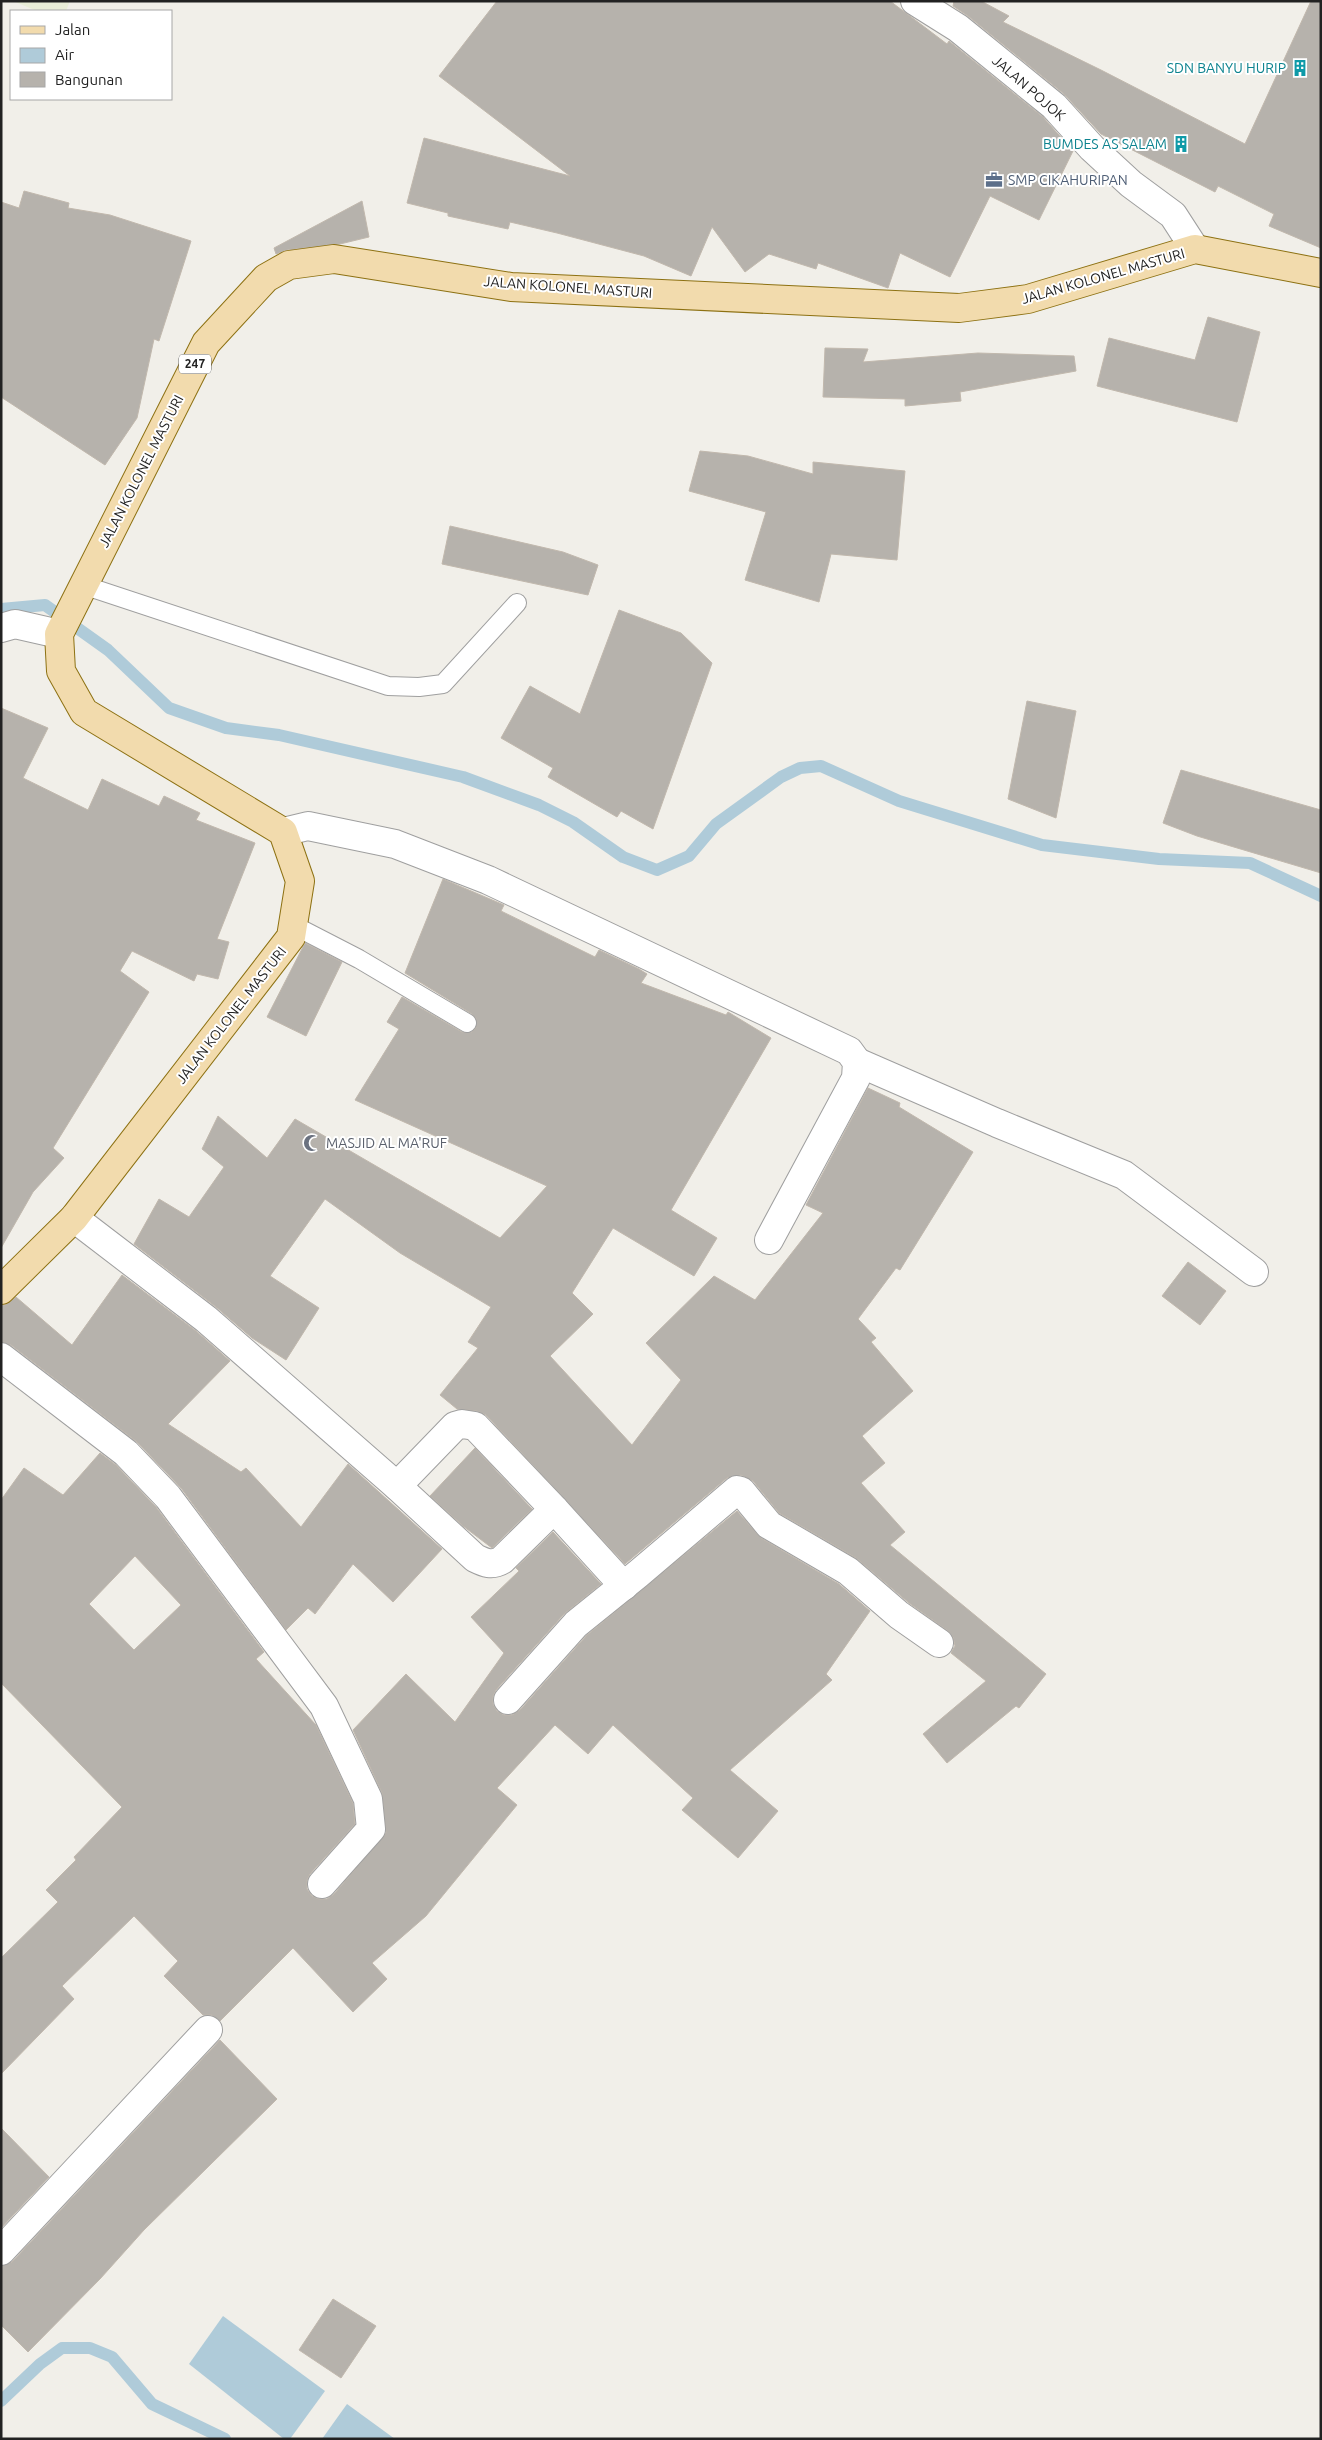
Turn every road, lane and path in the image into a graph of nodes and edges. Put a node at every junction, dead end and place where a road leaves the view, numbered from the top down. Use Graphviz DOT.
graph roads {
  1 [pos="916,1"];
  2 [pos="1195,249"];
  3 [pos="1321,273"];
  4 [pos="83,585"];
  5 [pos="517,603"];
  6 [pos="1,628"];
  7 [pos="59,634"];
  8 [pos="282,832"];
  9 [pos="293,925"];
  10 [pos="467,1023"];
  11 [pos="857,1062"];
  12 [pos="74,1218"];
  13 [pos="769,1240"];
  14 [pos="1254,1272"];
  15 [pos="1,1290"];
  16 [pos="1,1358"];
  17 [pos="397,1486"];
  18 [pos="554,1508"];
  19 [pos="624,1586"];
  20 [pos="939,1643"];
  21 [pos="508,1700"];
  22 [pos="322,1884"];
  23 [pos="208,2030"];
  24 [pos="1,2251"];
  1 -- 2 [label="street, JALAN POJOK"];
  2 -- 3 [label="main road, JALAN KOLONEL MASTURI / 247"];
  2 -- 4 [label="main road, JALAN KOLONEL MASTURI / 247"];
  4 -- 5 [label="lane"];
  4 -- 7 [label="main road, JALAN KOLONEL MASTURI / 247"];
  6 -- 7 [label="street"];
  7 -- 8 [label="main road, JALAN KOLONEL MASTURI / 247"];
  8 -- 9 [label="main road, JALAN KOLONEL MASTURI"];
  8 -- 11 [label="street"];
  9 -- 10 [label="lane"];
  9 -- 12 [label="main road, JALAN KOLONEL MASTURI"];
  11 -- 13 [label="street"];
  11 -- 14 [label="street"];
  12 -- 15 [label="main road, JALAN KOLONEL MASTURI"];
  12 -- 17 [label="street"];
  16 -- 22 [label="street"];
  17 -- 18 [label="street"];
  17 -- 18 [label="street"];
  18 -- 19 [label="street"];
  19 -- 20 [label="street"];
  19 -- 21 [label="street"];
  23 -- 24 [label="street"];
}
